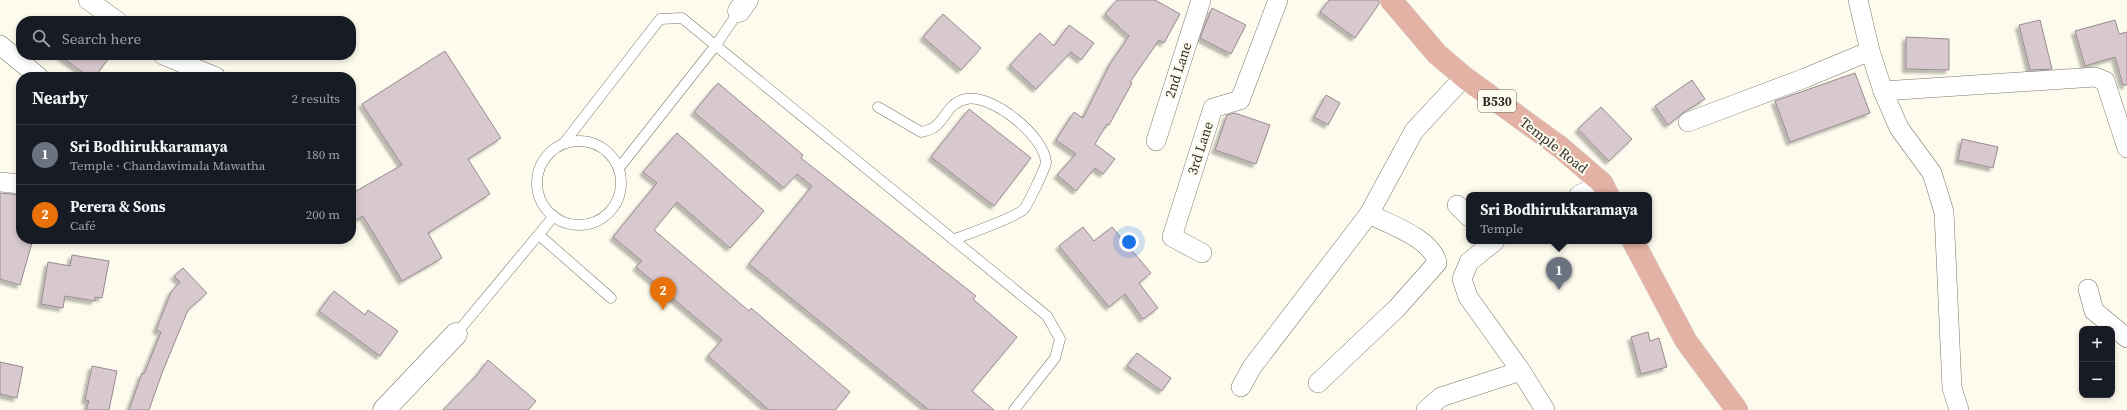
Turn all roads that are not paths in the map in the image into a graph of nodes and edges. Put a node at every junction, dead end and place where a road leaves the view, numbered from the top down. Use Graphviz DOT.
graph roads {
  1 [pos="88,0"];
  2 [pos="1201,0"];
  3 [pos="1278,0"];
  4 [pos="1391,0"];
  5 [pos="1858,0"];
  6 [pos="743,6"];
  7 [pos="110,16"];
  8 [pos="0,45"];
  9 [pos="716,45"];
  10 [pos="1870,51"];
  11 [pos="16,58"];
  12 [pos="18,60"];
  13 [pos="175,60"];
  14 [pos="33,72"];
  15 [pos="204,72"];
  16 [pos="1464,78"];
  17 [pos="1883,91"];
  18 [pos="878,108"];
  19 [pos="1688,122"];
  20 [pos="1156,141"];
  21 [pos="564,143"];
  22 [pos="2127,148"];
  23 [pos="619,168"];
  24 [pos="0,182"];
  25 [pos="16,184"];
  26 [pos="1605,189"];
  27 [pos="1592,192"];
  28 [pos="1369,214"];
  29 [pos="554,216"];
  30 [pos="539,235"];
  31 [pos="955,239"];
  32 [pos="1490,244"];
  33 [pos="1635,244"];
  34 [pos="1202,253"];
  35 [pos="2088,289"];
  36 [pos="611,298"];
  37 [pos="456,334"];
  38 [pos="2127,338"];
  39 [pos="1521,371"];
  40 [pos="1318,383"];
  41 [pos="1241,387"];
  42 [pos="384,410"];
  43 [pos="1014,410"];
  44 [pos="1426,410"];
  45 [pos="1545,410"];
  46 [pos="1737,410"];
  47 [pos="1959,410"];
  1 -- 7 [label="street"];
  2 -- 20 [label="street, 2nd Lane"];
  3 -- 34 [label="street, 3rd Lane"];
  4 -- 16 [label="main road, Temple Road / B530"];
  5 -- 10 [label="street"];
  6 -- 9 [label="lane"];
  8 -- 11 [label="street"];
  9 -- 21 [label="lane"];
  9 -- 23 [label="lane"];
  9 -- 31 [label="lane"];
  10 -- 17 [label="street"];
  10 -- 19 [label="street"];
  12 -- 14 [label="street"];
  13 -- 15 [label="street"];
  16 -- 26 [label="main road, Temple Road / B530"];
  16 -- 28 [label="street"];
  17 -- 22 [label="street"];
  17 -- 47 [label="street"];
  18 -- 31 [label="lane"];
  21 -- 23 [label="lane"];
  21 -- 29 [label="lane"];
  23 -- 29 [label="lane"];
  24 -- 25 [label="street"];
  26 -- 27 [label="street"];
  28 -- 40 [label="street"];
  28 -- 41 [label="street"];
  29 -- 30 [label="lane"];
  30 -- 36 [label="lane"];
  30 -- 37 [label="lane"];
  31 -- 43 [label="lane"];
  32 -- 39 [label="street"];
  33 -- 46 [label="main road"];
  35 -- 38 [label="street"];
  37 -- 42 [label="main road"];
  39 -- 44 [label="street"];
  39 -- 45 [label="street"];
}
